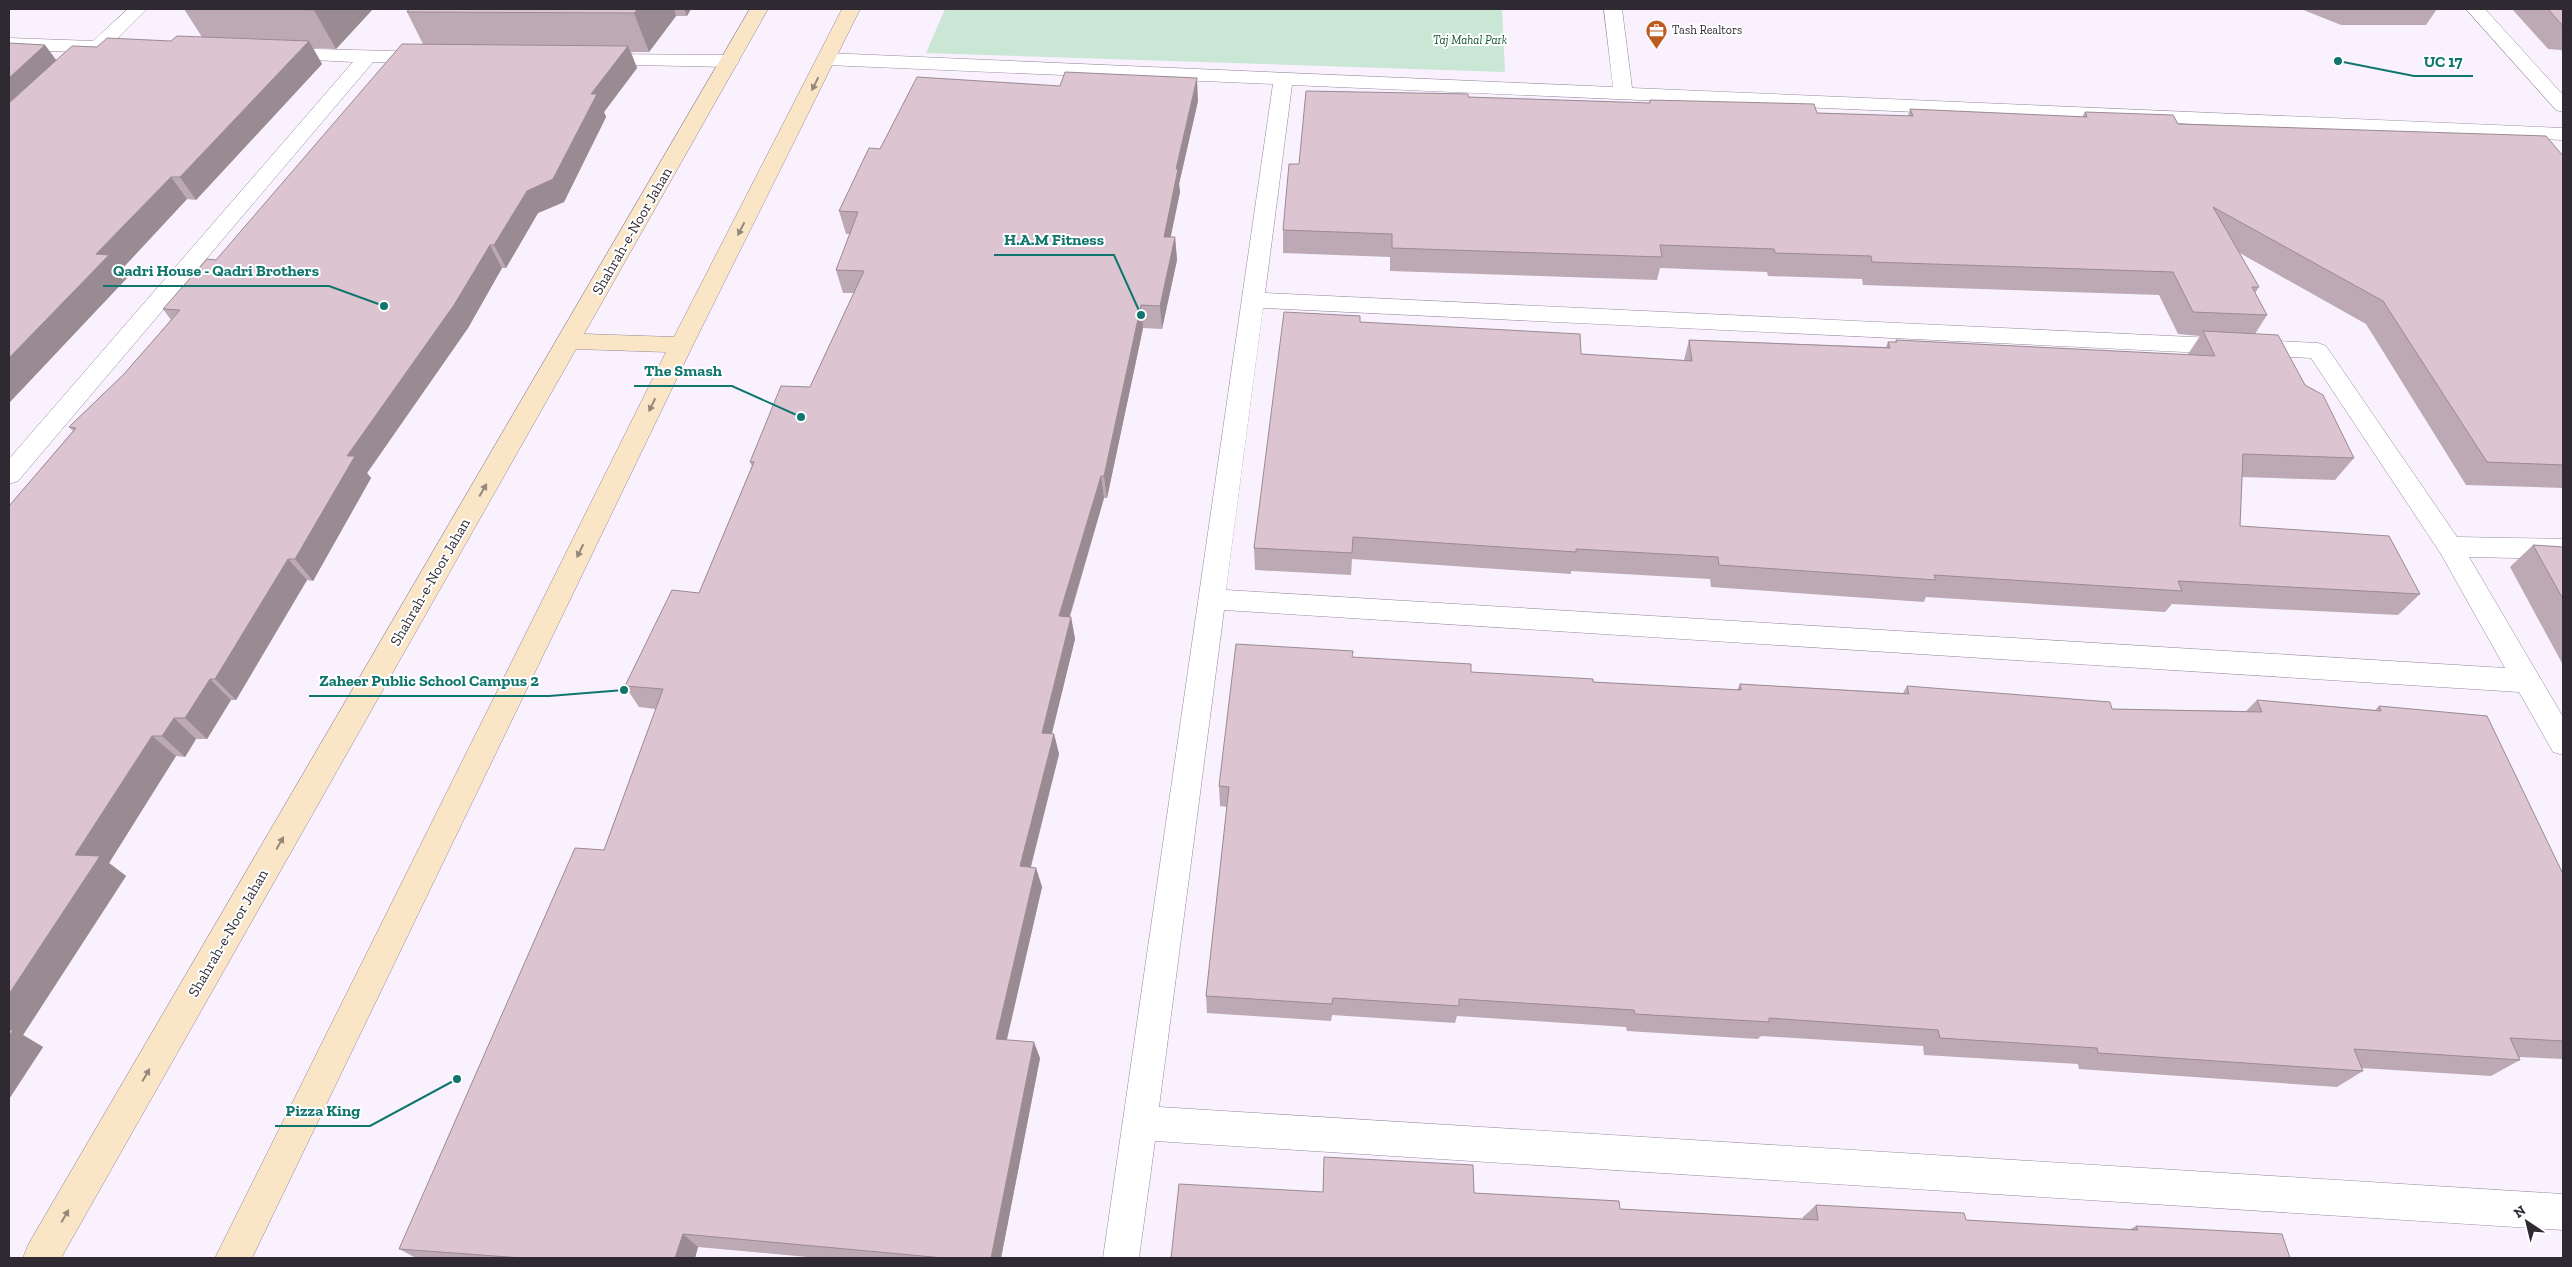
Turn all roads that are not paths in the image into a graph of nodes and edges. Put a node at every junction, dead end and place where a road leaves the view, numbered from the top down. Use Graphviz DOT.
graph roads {
  1 [pos="138,9"];
  2 [pos="759,9"];
  3 [pos="851,9"];
  4 [pos="1613,9"];
  5 [pos="2475,9"];
  6 [pos="9,44"];
  7 [pos="97,47"];
  8 [pos="157,49"];
  9 [pos="266,54"];
  10 [pos="366,58"];
  11 [pos="444,58"];
  12 [pos="827,59"];
  13 [pos="582,60"];
  14 [pos="730,62"];
  15 [pos="77,66"];
  16 [pos="1283,80"];
  17 [pos="1623,94"];
  18 [pos="2563,106"];
  19 [pos="2563,134"];
  20 [pos="1251,300"];
  21 [pos="569,341"];
  22 [pos="681,346"];
  23 [pos="9,476"];
  24 [pos="2450,547"];
  25 [pos="2563,549"];
  26 [pos="1210,599"];
  27 [pos="2528,681"];
  28 [pos="2563,743"];
  29 [pos="1139,1123"];
  30 [pos="2563,1212"];
  31 [pos="41,1258"];
  32 [pos="233,1258"];
  33 [pos="1121,1258"];
  1 -- 7 [label="street"];
  2 -- 14 [label="main road, Shahrah-e-Noor Jahan"];
  3 -- 12 [label="main road"];
  4 -- 17 [label="street"];
  5 -- 18 [label="street"];
  6 -- 7 [label="street"];
  7 -- 8 [label="street"];
  7 -- 15 [label="street"];
  9 -- 10 [label="street"];
  10 -- 11 [label="street"];
  10 -- 23 [label="street"];
  12 -- 16 [label="street"];
  12 -- 22 [label="main road, one-way"];
  13 -- 14 [label="street"];
  14 -- 21 [label="main road, Shahrah-e-Noor Jahan"];
  16 -- 17 [label="street"];
  16 -- 20 [label="street"];
  17 -- 19 [label="street"];
  20 -- 24 [label="street"];
  20 -- 26 [label="street"];
  21 -- 22 [label="main road"];
  31 -- 21 [label="main road, Shahrah-e-Noor Jahan, one-way"];
  22 -- 32 [label="main road, one-way"];
  24 -- 25 [label="street"];
  24 -- 27 [label="street"];
  26 -- 27 [label="street"];
  26 -- 29 [label="street"];
  27 -- 28 [label="street"];
  29 -- 30 [label="street"];
  29 -- 33 [label="street"];
}
